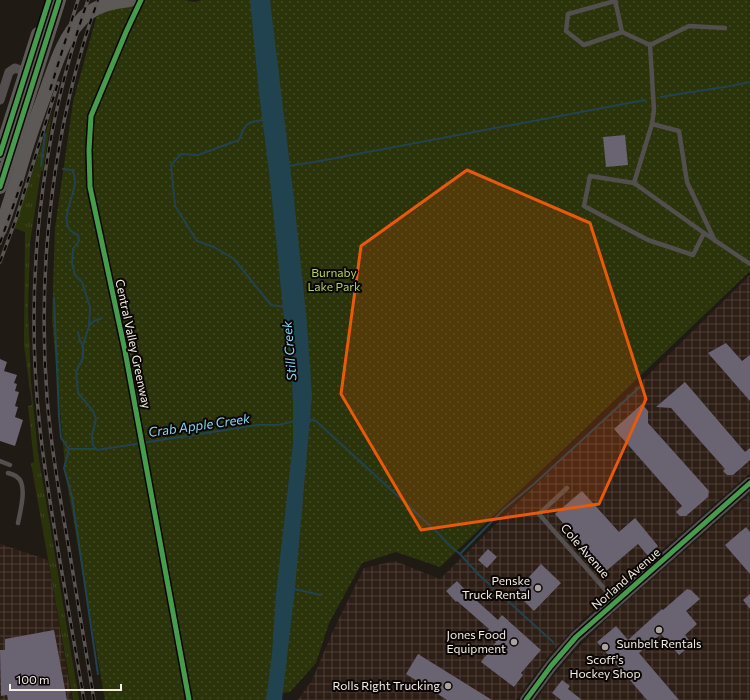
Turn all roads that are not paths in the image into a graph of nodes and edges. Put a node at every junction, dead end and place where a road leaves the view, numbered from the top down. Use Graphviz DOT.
graph roads {
  1 [pos="49,0"];
  2 [pos="59,0"];
  3 [pos="130,0"];
  4 [pos="615,0"];
  5 [pos="725,28"];
  6 [pos="622,32"];
  7 [pos="650,45"];
  8 [pos="26,72"];
  9 [pos="0,100"];
  10 [pos="652,124"];
  11 [pos="0,154"];
  12 [pos="634,183"];
  13 [pos="0,187"];
  14 [pos="0,230"];
  15 [pos="704,234"];
  16 [pos="715,241"];
  17 [pos="750,264"];
  18 [pos="0,461"];
  19 [pos="10,465"];
  20 [pos="8,473"];
  21 [pos="750,484"];
  22 [pos="567,488"];
  23 [pos="18,523"];
  24 [pos="616,602"];
  25 [pos="526,700"];
  1 -- 8 [label="main road"];
  2 -- 13 [label="main road"];
  3 -- 14 [label="main road"];
  4 -- 6 [label="lane"];
  4 -- 6 [label="lane"];
  5 -- 7 [label="lane"];
  6 -- 7 [label="lane"];
  7 -- 10 [label="lane"];
  8 -- 9 [label="street"];
  8 -- 11 [label="main road"];
  10 -- 12 [label="lane"];
  10 -- 16 [label="lane"];
  12 -- 15 [label="lane"];
  12 -- 15 [label="lane"];
  15 -- 16 [label="lane"];
  16 -- 17 [label="lane"];
  18 -- 19 [label="lane"];
  20 -- 23 [label="lane"];
  21 -- 24 [label="street, Norland Avenue"];
  22 -- 24 [label="lane, Cole Avenue"];
  24 -- 25 [label="street, Norland Avenue"];
}
